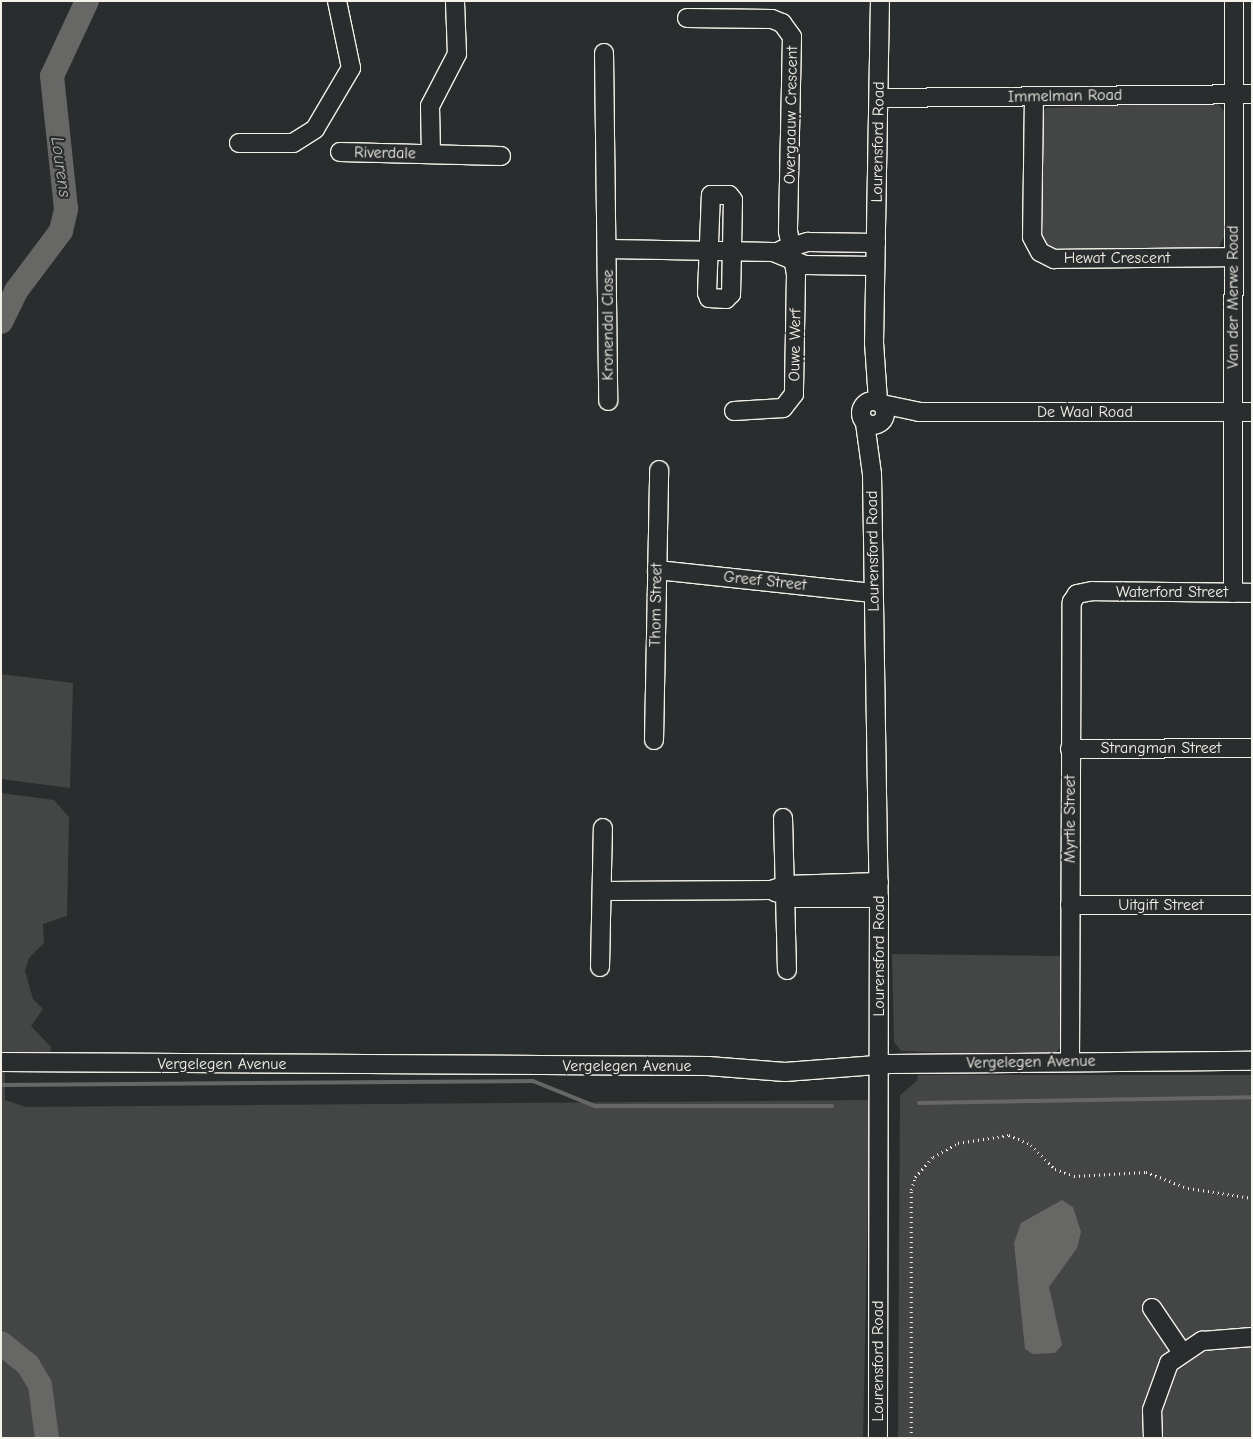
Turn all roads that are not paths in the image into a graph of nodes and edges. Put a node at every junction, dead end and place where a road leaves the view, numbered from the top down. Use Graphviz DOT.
graph roads {
  1 [pos="337,1"];
  2 [pos="455,1"];
  3 [pos="880,1"];
  4 [pos="1234,1"];
  5 [pos="686,18"];
  6 [pos="604,53"];
  7 [pos="1234,93"];
  8 [pos="1252,94"];
  9 [pos="1034,96"];
  10 [pos="879,98"];
  11 [pos="239,143"];
  12 [pos="340,152"];
  13 [pos="431,154"];
  14 [pos="501,156"];
  15 [pos="876,243"];
  16 [pos="608,249"];
  17 [pos="707,250"];
  18 [pos="733,250"];
  19 [pos="792,253"];
  20 [pos="1234,257"];
  21 [pos="875,266"];
  22 [pos="608,401"];
  23 [pos="734,411"];
  24 [pos="876,412"];
  25 [pos="1233,412"];
  26 [pos="1252,412"];
  27 [pos="659,470"];
  28 [pos="657,570"];
  29 [pos="1092,592"];
  30 [pos="1252,592"];
  31 [pos="873,593"];
  32 [pos="1232,593"];
  33 [pos="654,740"];
  34 [pos="1070,748"];
  35 [pos="1252,748"];
  36 [pos="782,818"];
  37 [pos="603,828"];
  38 [pos="879,890"];
  39 [pos="603,891"];
  40 [pos="781,891"];
  41 [pos="1070,905"];
  42 [pos="1252,905"];
  43 [pos="600,967"];
  44 [pos="787,970"];
  45 [pos="1252,1061"];
  46 [pos="1,1062"];
  47 [pos="1070,1062"];
  48 [pos="878,1066"];
  49 [pos="1152,1308"];
  50 [pos="1252,1337"];
  51 [pos="1182,1351"];
  52 [pos="878,1438"];
  53 [pos="1153,1438"];
  1 -- 11 [label="street"];
  2 -- 13 [label="street, Riverdale"];
  3 -- 10 [label="street, Lourensford Road"];
  4 -- 7 [label="street, Van der Merwe Road"];
  5 -- 19 [label="street, Overgaauw Crescent"];
  6 -- 16 [label="street"];
  7 -- 8 [label="street, Immelman Road"];
  7 -- 9 [label="street, Immelman Road"];
  7 -- 20 [label="street, Van der Merwe Road"];
  9 -- 10 [label="street, Immelman Road"];
  9 -- 20 [label="street, Hewat Crescent"];
  10 -- 15 [label="street, Lourensford Road"];
  12 -- 13 [label="street, Riverdale"];
  13 -- 14 [label="street, Riverdale"];
  15 -- 19 [label="street"];
  15 -- 21 [label="street, Lourensford Road"];
  16 -- 17 [label="street"];
  16 -- 22 [label="street, Kronendal Close"];
  17 -- 18 [label="street"];
  17 -- 18 [label="street"];
  17 -- 18 [label="street"];
  18 -- 19 [label="street"];
  19 -- 21 [label="street"];
  19 -- 23 [label="street, Ouwe Werf"];
  20 -- 25 [label="street, Van der Merwe Road"];
  21 -- 24 [label="street, Lourensford Road"];
  24 -- 25 [label="street, De Waal Road"];
  24 -- 31 [label="street, Lourensford Road"];
  25 -- 26 [label="street, De Waal Road"];
  25 -- 32 [label="street, Van der Merwe Road"];
  27 -- 28 [label="street, Thom Street"];
  28 -- 31 [label="street, Greef Street"];
  28 -- 33 [label="street, Thom Street"];
  29 -- 32 [label="street, Waterford Street"];
  29 -- 34 [label="street, Myrtle Street"];
  30 -- 32 [label="street, Waterford Street"];
  31 -- 38 [label="street, Lourensford Road"];
  34 -- 35 [label="street, Strangman Street"];
  34 -- 41 [label="street, Myrtle Street"];
  36 -- 40 [label="street"];
  37 -- 39 [label="street"];
  38 -- 40 [label="street"];
  38 -- 48 [label="street, Lourensford Road"];
  39 -- 40 [label="street"];
  39 -- 43 [label="street"];
  40 -- 44 [label="street"];
  41 -- 42 [label="street, Uitgift Street"];
  41 -- 47 [label="street, Myrtle Street"];
  45 -- 47 [label="street, Vergelegen Avenue"];
  46 -- 48 [label="street, Vergelegen Avenue"];
  47 -- 48 [label="street, Vergelegen Avenue"];
  48 -- 52 [label="street, Lourensford Road"];
  49 -- 51 [label="street"];
  50 -- 51 [label="street"];
  51 -- 53 [label="street"];
}
